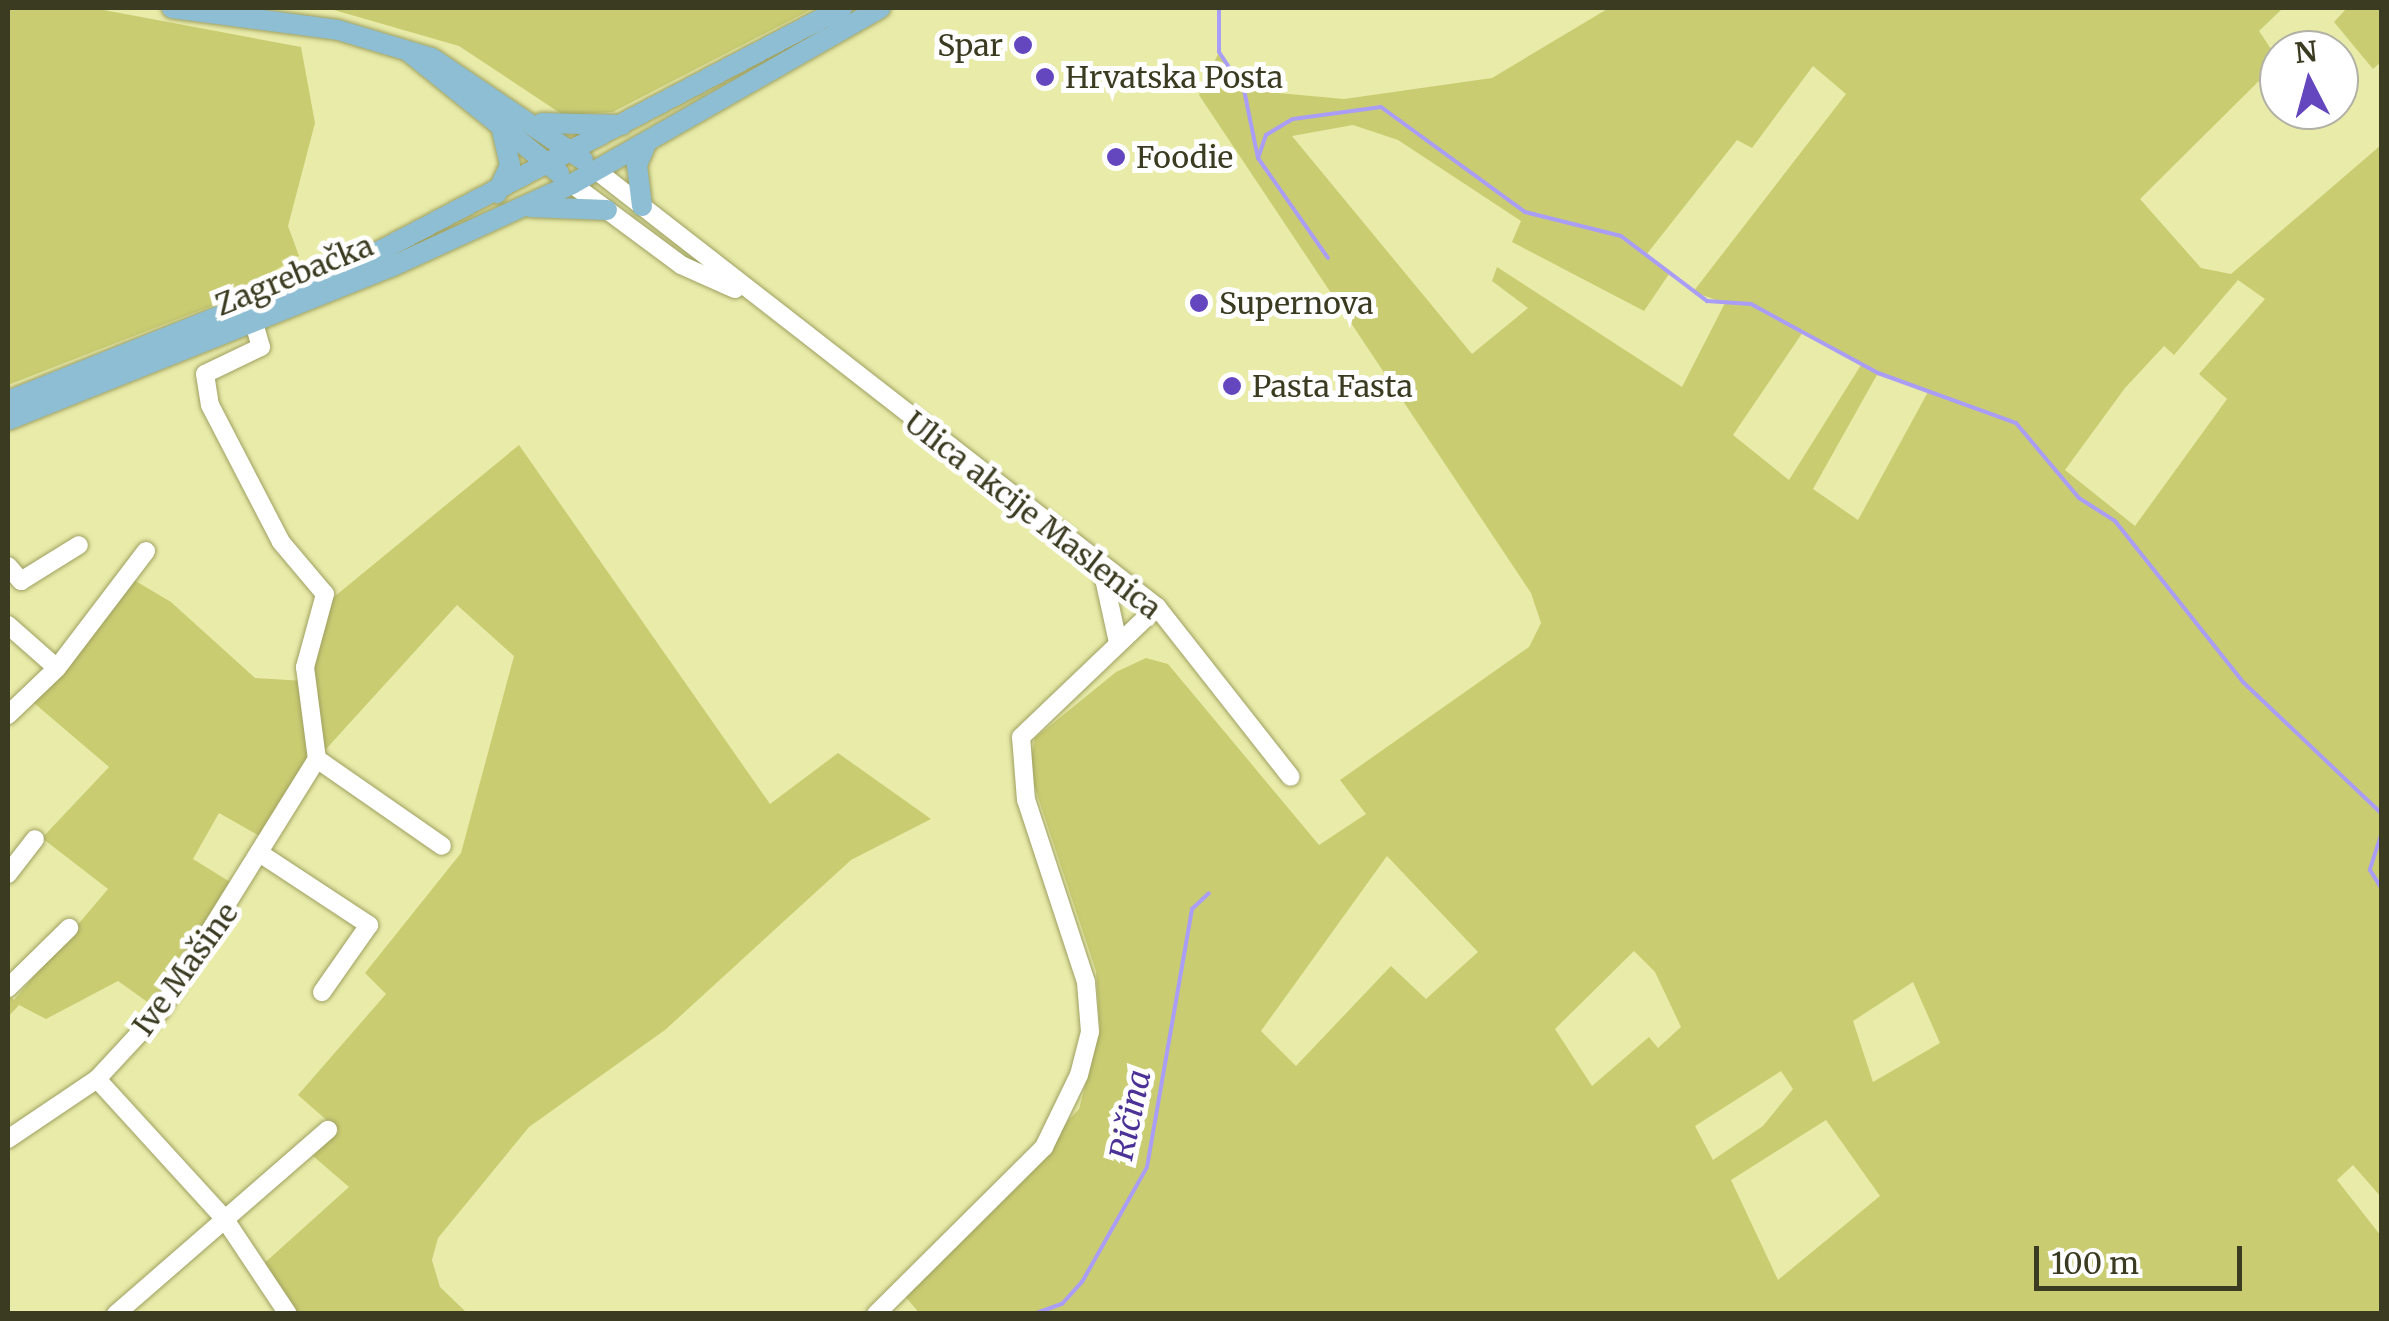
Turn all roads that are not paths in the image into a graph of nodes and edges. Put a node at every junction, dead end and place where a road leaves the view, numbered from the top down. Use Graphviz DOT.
graph roads {
  1 [pos="172,8"];
  2 [pos="842,8"];
  3 [pos="880,8"];
  4 [pos="410,52"];
  5 [pos="529,118"];
  6 [pos="634,125"];
  7 [pos="500,126"];
  8 [pos="646,144"];
  9 [pos="577,155"];
  10 [pos="552,167"];
  11 [pos="597,171"];
  12 [pos="572,184"];
  13 [pos="497,194"];
  14 [pos="524,206"];
  15 [pos="642,206"];
  16 [pos="607,210"];
  17 [pos="740,290"];
  18 [pos="254,324"];
  19 [pos="8,401"];
  20 [pos="8,420"];
  21 [pos="79,546"];
  22 [pos="146,551"];
  23 [pos="1100,565"];
  24 [pos="8,566"];
  25 [pos="1157,608"];
  26 [pos="8,624"];
  27 [pos="1118,642"];
  28 [pos="57,668"];
  29 [pos="8,715"];
  30 [pos="317,759"];
  31 [pos="1291,777"];
  32 [pos="34,839"];
  33 [pos="442,846"];
  34 [pos="264,856"];
  35 [pos="8,874"];
  36 [pos="68,928"];
  37 [pos="8,988"];
  38 [pos="322,992"];
  39 [pos="97,1079"];
  40 [pos="328,1130"];
  41 [pos="8,1139"];
  42 [pos="224,1218"];
  43 [pos="116,1314"];
  44 [pos="288,1314"];
  45 [pos="876,1314"];
  1 -- 4 [label="main road"];
  2 -- 6 [label="main road, Zagrebačka"];
  3 -- 8 [label="main road, Zagrebačka"];
  4 -- 5 [label="main road"];
  4 -- 7 [label="main road"];
  5 -- 6 [label="main road"];
  5 -- 9 [label="main road"];
  6 -- 9 [label="main road, Zagrebačka"];
  7 -- 10 [label="main road"];
  7 -- 13 [label="main road"];
  8 -- 11 [label="main road, Zagrebačka"];
  8 -- 15 [label="main road"];
  9 -- 10 [label="main road, Zagrebačka"];
  9 -- 11 [label="main road"];
  10 -- 12 [label="main road"];
  10 -- 13 [label="main road, Zagrebačka"];
  11 -- 12 [label="main road, Zagrebačka"];
  11 -- 15 [label="street, Ulica akcije Maslenica"];
  12 -- 14 [label="main road, Zagrebačka"];
  12 -- 16 [label="street, Ulica akcije Maslenica"];
  13 -- 19 [label="main road, Zagrebačka"];
  14 -- 16 [label="main road"];
  14 -- 18 [label="main road, Zagrebačka"];
  15 -- 17 [label="street, Ulica akcije Maslenica"];
  16 -- 17 [label="street, Ulica akcije Maslenica"];
  17 -- 23 [label="street, Ulica akcije Maslenica"];
  18 -- 20 [label="main road, Zagrebačka"];
  18 -- 30 [label="street"];
  21 -- 24 [label="street"];
  22 -- 28 [label="street"];
  23 -- 25 [label="street, Ulica akcije Maslenica"];
  23 -- 27 [label="street"];
  25 -- 27 [label="street"];
  25 -- 31 [label="street, Ulica akcije Maslenica"];
  26 -- 28 [label="street"];
  27 -- 45 [label="street"];
  28 -- 29 [label="street"];
  30 -- 33 [label="street"];
  30 -- 34 [label="street, Ive Mašine"];
  32 -- 35 [label="street"];
  34 -- 38 [label="street"];
  34 -- 39 [label="street, Ive Mašine"];
  36 -- 37 [label="street"];
  39 -- 41 [label="street, Ive Mašine"];
  39 -- 42 [label="street"];
  40 -- 42 [label="street"];
  42 -- 43 [label="street"];
  42 -- 44 [label="street"];
}
